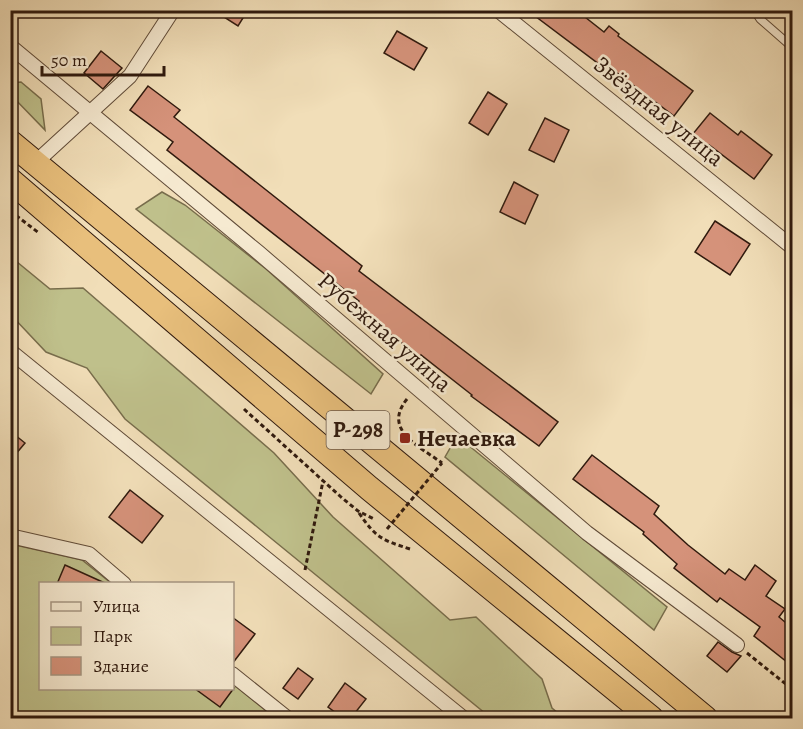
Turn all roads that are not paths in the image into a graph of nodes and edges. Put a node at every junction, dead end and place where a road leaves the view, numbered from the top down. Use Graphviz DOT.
graph roads {
  1 [pos="174,10"];
  2 [pos="498,10"];
  3 [pos="754,10"];
  4 [pos="10,46"];
  5 [pos="792,47"];
  6 [pos="90,112"];
  7 [pos="10,142"];
  8 [pos="35,163"];
  9 [pos="10,180"];
  10 [pos="792,247"];
  11 [pos="10,351"];
  12 [pos="10,536"];
  13 [pos="122,582"];
  14 [pos="736,645"];
  15 [pos="234,676"];
  16 [pos="287,718"];
  17 [pos="463,718"];
  18 [pos="651,718"];
  19 [pos="705,718"];
  1 -- 6 [label="street"];
  2 -- 10 [label="street, Звёздная улица"];
  3 -- 5 [label="lane"];
  4 -- 6 [label="street, Рубежная улица"];
  6 -- 8 [label="street"];
  6 -- 14 [label="street, Рубежная улица"];
  7 -- 8 [label="highway, Р-298"];
  8 -- 19 [label="highway, Р-298"];
  9 -- 18 [label="highway, Р-298"];
  11 -- 17 [label="street"];
  12 -- 13 [label="street"];
  15 -- 16 [label="street"];
}
